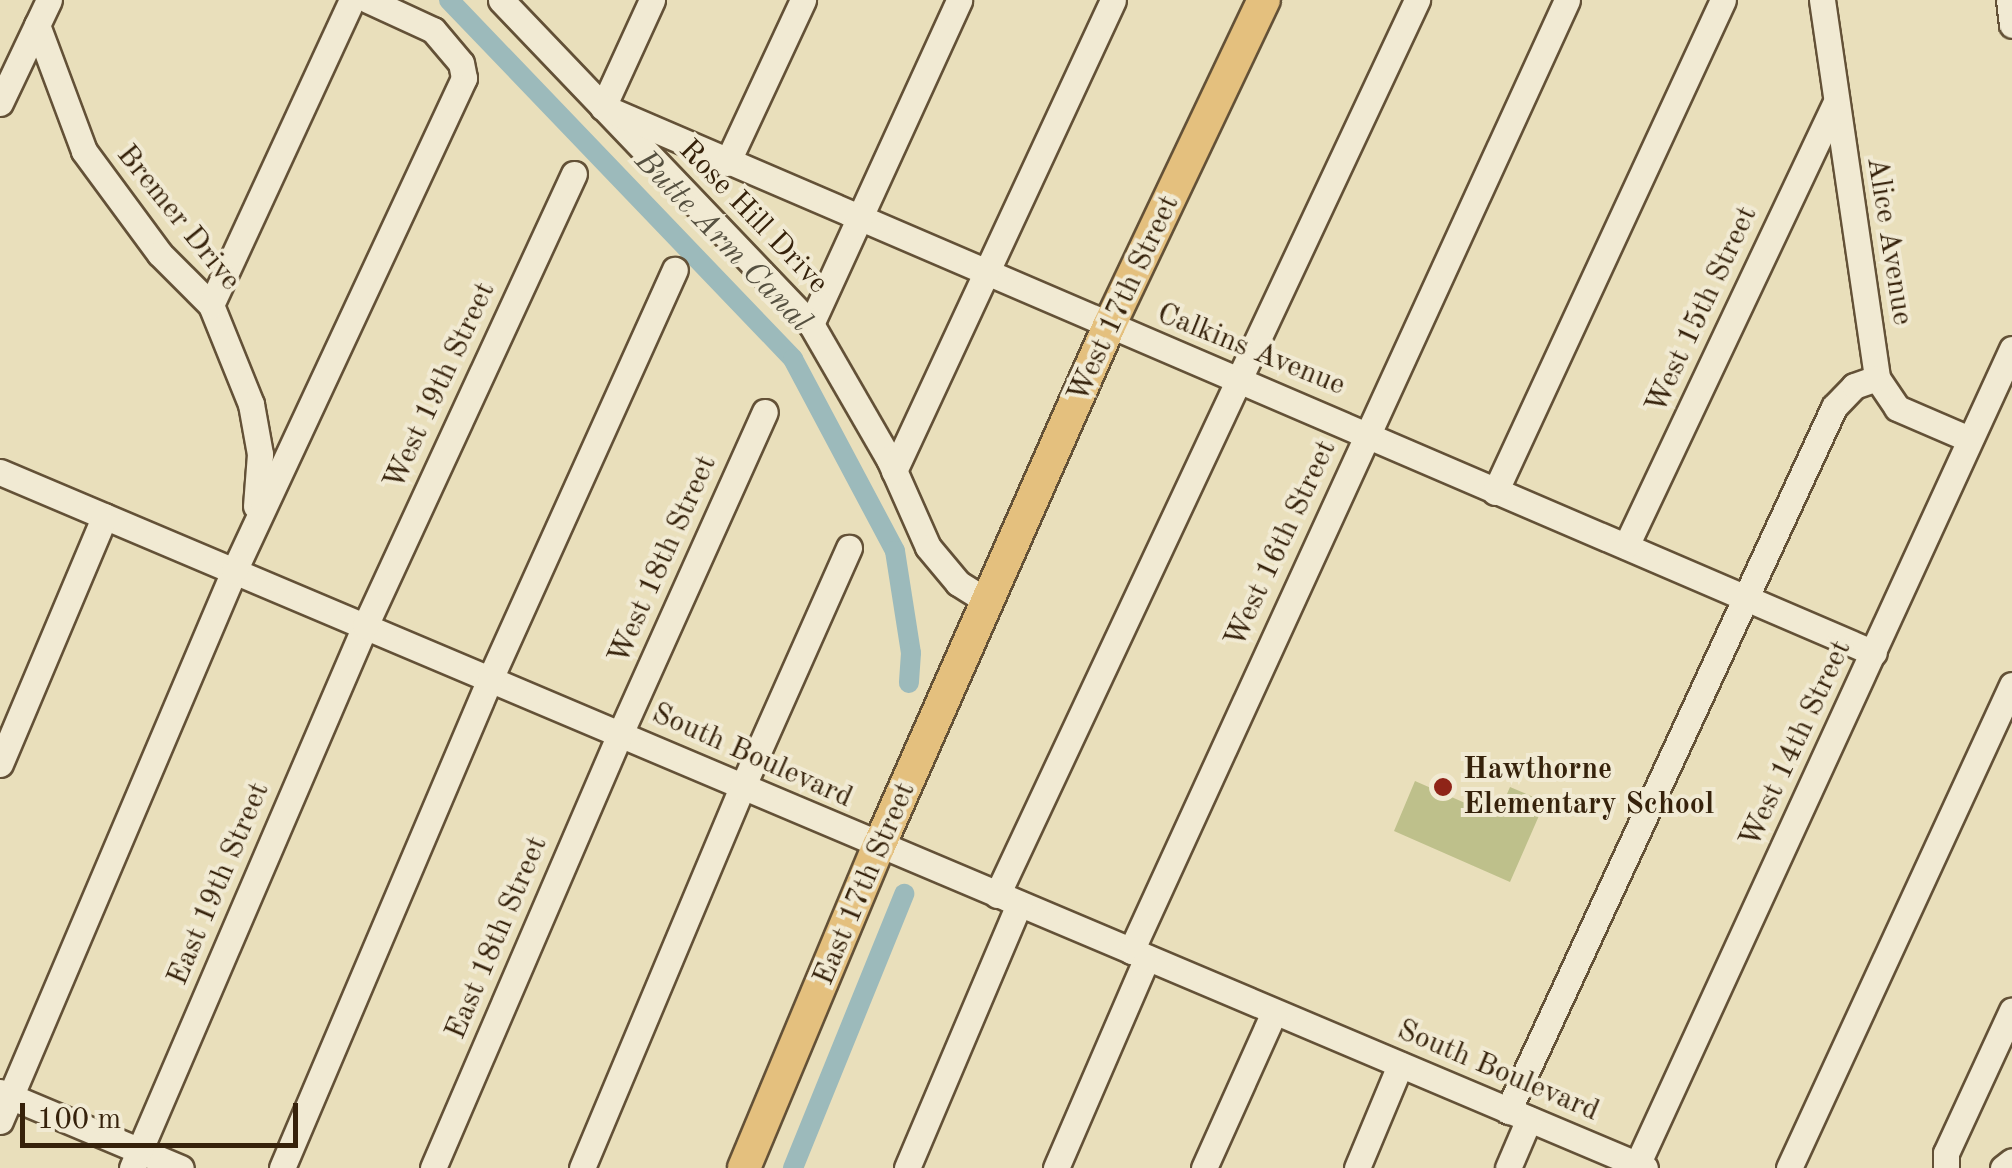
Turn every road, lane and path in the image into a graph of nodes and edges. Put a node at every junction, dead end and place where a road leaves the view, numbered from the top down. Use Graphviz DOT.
graph roads {
  1 [pos="49,0"];
  2 [pos="352,0"];
  3 [pos="368,0"];
  4 [pos="501,0"];
  5 [pos="652,0"];
  6 [pos="803,0"];
  7 [pos="959,0"];
  8 [pos="1114,0"];
  9 [pos="1264,0"];
  10 [pos="1417,0"];
  11 [pos="1567,0"];
  12 [pos="1724,0"];
  13 [pos="1822,0"];
  14 [pos="2009,0"];
  15 [pos="37,25"];
  16 [pos="2012,25"];
  17 [pos="0,103"];
  18 [pos="1835,103"];
  19 [pos="603,107"];
  20 [pos="727,164"];
  21 [pos="574,174"];
  22 [pos="858,220"];
  23 [pos="674,270"];
  24 [pos="988,275"];
  25 [pos="211,305"];
  26 [pos="811,324"];
  27 [pos="1110,326"];
  28 [pos="2012,349"];
  29 [pos="1877,378"];
  30 [pos="2006,378"];
  31 [pos="1240,381"];
  32 [pos="765,412"];
  33 [pos="1367,433"];
  34 [pos="1969,438"];
  35 [pos="894,471"];
  36 [pos="0,472"];
  37 [pos="1495,492"];
  38 [pos="105,516"];
  39 [pos="1626,546"];
  40 [pos="849,548"];
  41 [pos="234,571"];
  42 [pos="1745,598"];
  43 [pos="988,601"];
  44 [pos="364,626"];
  45 [pos="1874,652"];
  46 [pos="490,678"];
  47 [pos="2012,684"];
  48 [pos="620,734"];
  49 [pos="0,764"];
  50 [pos="742,788"];
  51 [pos="879,846"];
  52 [pos="1008,899"];
  53 [pos="1139,955"];
  54 [pos="2012,1010"];
  55 [pos="1274,1012"];
  56 [pos="1400,1065"];
  57 [pos="5,1094"];
  58 [pos="1518,1115"];
  59 [pos="0,1121"];
  60 [pos="136,1159"];
  61 [pos="2012,1161"];
  62 [pos="1641,1167"];
  63 [pos="181,1168"];
  64 [pos="282,1168"];
  65 [pos="433,1168"];
  66 [pos="582,1168"];
  67 [pos="744,1168"];
  68 [pos="907,1168"];
  69 [pos="1056,1168"];
  70 [pos="1204,1168"];
  71 [pos="1357,1168"];
  72 [pos="1508,1168"];
  73 [pos="1789,1168"];
  74 [pos="1946,1168"];
  75 [pos="2003,1168"];
  1 -- 15 [label="street"];
  2 -- 25 [label="street"];
  3 -- 41 [label="street"];
  4 -- 19 [label="street, Rose Hill Drive"];
  5 -- 19 [label="street"];
  6 -- 20 [label="street"];
  7 -- 22 [label="street"];
  8 -- 24 [label="street"];
  9 -- 27 [label="main road, West 17th Street"];
  10 -- 31 [label="street"];
  11 -- 33 [label="street, West 16th Street"];
  12 -- 37 [label="street"];
  13 -- 18 [label="street, Alice Avenue"];
  14 -- 16 [label="street"];
  15 -- 17 [label="street"];
  15 -- 25 [label="street, Bremer Drive"];
  18 -- 29 [label="street, Alice Avenue"];
  18 -- 39 [label="street, West 15th Street"];
  19 -- 20 [label="street, Calkins Avenue"];
  19 -- 26 [label="street, Rose Hill Drive"];
  20 -- 22 [label="street, Calkins Avenue"];
  21 -- 44 [label="street, West 19th Street"];
  22 -- 24 [label="street, Calkins Avenue"];
  22 -- 26 [label="street"];
  23 -- 46 [label="street"];
  24 -- 27 [label="street, Calkins Avenue"];
  24 -- 35 [label="street"];
  25 -- 41 [label="street, Bremer Drive"];
  26 -- 35 [label="street, Rose Hill Drive"];
  27 -- 31 [label="street, Calkins Avenue"];
  27 -- 43 [label="main road, West 17th Street"];
  28 -- 30 [label="street, West 14th Street"];
  29 -- 34 [label="street"];
  29 -- 42 [label="street"];
  30 -- 34 [label="street, West 14th Street"];
  31 -- 33 [label="street, Calkins Avenue"];
  31 -- 52 [label="street"];
  32 -- 48 [label="street, West 18th Street"];
  33 -- 37 [label="street, Calkins Avenue"];
  33 -- 53 [label="street, West 16th Street"];
  34 -- 45 [label="street, West 14th Street"];
  35 -- 43 [label="street, Rose Hill Drive"];
  36 -- 38 [label="street, South Boulevard"];
  37 -- 39 [label="street, Calkins Avenue"];
  38 -- 41 [label="street, South Boulevard"];
  38 -- 49 [label="street"];
  39 -- 42 [label="street, Calkins Avenue"];
  40 -- 50 [label="street"];
  41 -- 44 [label="street, South Boulevard"];
  41 -- 57 [label="street"];
  42 -- 45 [label="street, Calkins Avenue"];
  42 -- 58 [label="street"];
  43 -- 51 [label="main road, East 17th Street"];
  44 -- 46 [label="street, South Boulevard"];
  44 -- 60 [label="street, East 19th Street"];
  45 -- 62 [label="street, West 14th Street"];
  46 -- 48 [label="street, South Boulevard"];
  46 -- 64 [label="street"];
  47 -- 73 [label="street"];
  48 -- 50 [label="street, South Boulevard"];
  48 -- 65 [label="street, East 18th Street"];
  50 -- 51 [label="street, South Boulevard"];
  50 -- 66 [label="street"];
  51 -- 52 [label="street, South Boulevard"];
  51 -- 67 [label="main road, East 17th Street"];
  52 -- 53 [label="street, South Boulevard"];
  52 -- 68 [label="street"];
  53 -- 55 [label="street, South Boulevard"];
  53 -- 69 [label="street, West 16th Street"];
  54 -- 74 [label="street"];
  55 -- 56 [label="street, South Boulevard"];
  55 -- 70 [label="street"];
  56 -- 58 [label="street, South Boulevard"];
  56 -- 71 [label="street"];
  57 -- 59 [label="street"];
  57 -- 60 [label="street"];
  58 -- 62 [label="street, South Boulevard"];
  58 -- 72 [label="street"];
  60 -- 63 [label="street"];
  61 -- 75 [label="street"];
}
